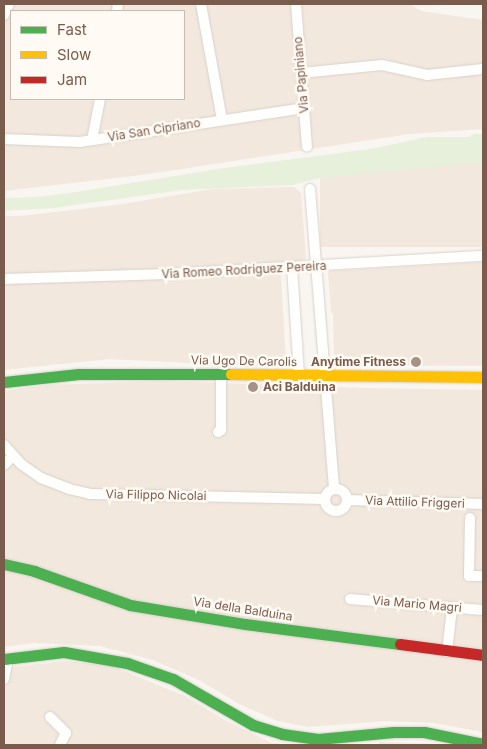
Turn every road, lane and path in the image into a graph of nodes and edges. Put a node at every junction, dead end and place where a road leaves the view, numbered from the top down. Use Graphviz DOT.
graph roads {
  1 [pos="9,4"];
  2 [pos="201,4"];
  3 [pos="296,4"];
  4 [pos="4,15"];
  5 [pos="483,70"];
  6 [pos="301,72"];
  7 [pos="100,100"];
  8 [pos="304,108"];
  9 [pos="222,119"];
  10 [pos="4,139"];
  11 [pos="92,140"];
  12 [pos="307,147"];
  13 [pos="310,189"];
  14 [pos="483,256"];
  15 [pos="317,266"];
  16 [pos="292,267"];
  17 [pos="4,278"];
  18 [pos="221,374"];
  19 [pos="299,376"];
  20 [pos="326,376"];
  21 [pos="483,377"];
  22 [pos="4,382"];
  23 [pos="218,432"];
  24 [pos="4,445"];
  25 [pos="13,456"];
  26 [pos="4,465"];
  27 [pos="334,489"];
  28 [pos="324,499"];
  29 [pos="347,500"];
  30 [pos="483,504"];
  31 [pos="470,518"];
  32 [pos="4,564"];
  33 [pos="483,576"];
  34 [pos="350,599"];
  35 [pos="452,608"];
  36 [pos="483,610"];
  37 [pos="447,652"];
  38 [pos="483,656"];
  39 [pos="6,658"];
  40 [pos="4,679"];
  41 [pos="50,717"];
  42 [pos="318,742"];
  43 [pos="483,744"];
  44 [pos="60,745"];
  1 -- 4 [label="street"];
  2 -- 9 [label="street"];
  3 -- 6 [label="street, Via Papiniano"];
  5 -- 6 [label="street"];
  6 -- 8 [label="street, Via Papiniano"];
  7 -- 11 [label="street"];
  8 -- 9 [label="street, Via San Cipriano"];
  8 -- 12 [label="street, Via Papiniano"];
  9 -- 11 [label="street, Via San Cipriano"];
  10 -- 11 [label="street, Via San Cipriano"];
  13 -- 15 [label="street"];
  14 -- 15 [label="street, Via Romeo Rodriguez Pereira"];
  15 -- 16 [label="street, Via Romeo Rodriguez Pereira"];
  15 -- 20 [label="street"];
  16 -- 17 [label="street, Via Romeo Rodriguez Pereira"];
  16 -- 19 [label="street"];
  18 -- 19 [label="street, Via Ugo De Carolis"];
  18 -- 22 [label="street, Via Ugo De Carolis"];
  18 -- 23 [label="street"];
  19 -- 20 [label="street, Via Ugo De Carolis"];
  20 -- 21 [label="street, Via Ugo De Carolis"];
  20 -- 27 [label="street"];
  24 -- 25 [label="street, Via Filippo Nicolai"];
  25 -- 26 [label="street"];
  25 -- 28 [label="street, Via Filippo Nicolai"];
  27 -- 28 [label="street"];
  27 -- 29 [label="street"];
  28 -- 29 [label="street"];
  29 -- 30 [label="street, Via Attilio Friggeri"];
  31 -- 33 [label="street"];
  32 -- 37 [label="street, Via della Balduina"];
  34 -- 35 [label="street, Via Mario Magri"];
  35 -- 36 [label="street, Via Mario Magri"];
  35 -- 37 [label="street"];
  37 -- 38 [label="street, Via della Balduina"];
  39 -- 40 [label="street"];
  39 -- 42 [label="street"];
  41 -- 44 [label="street"];
  42 -- 43 [label="street"];
}
